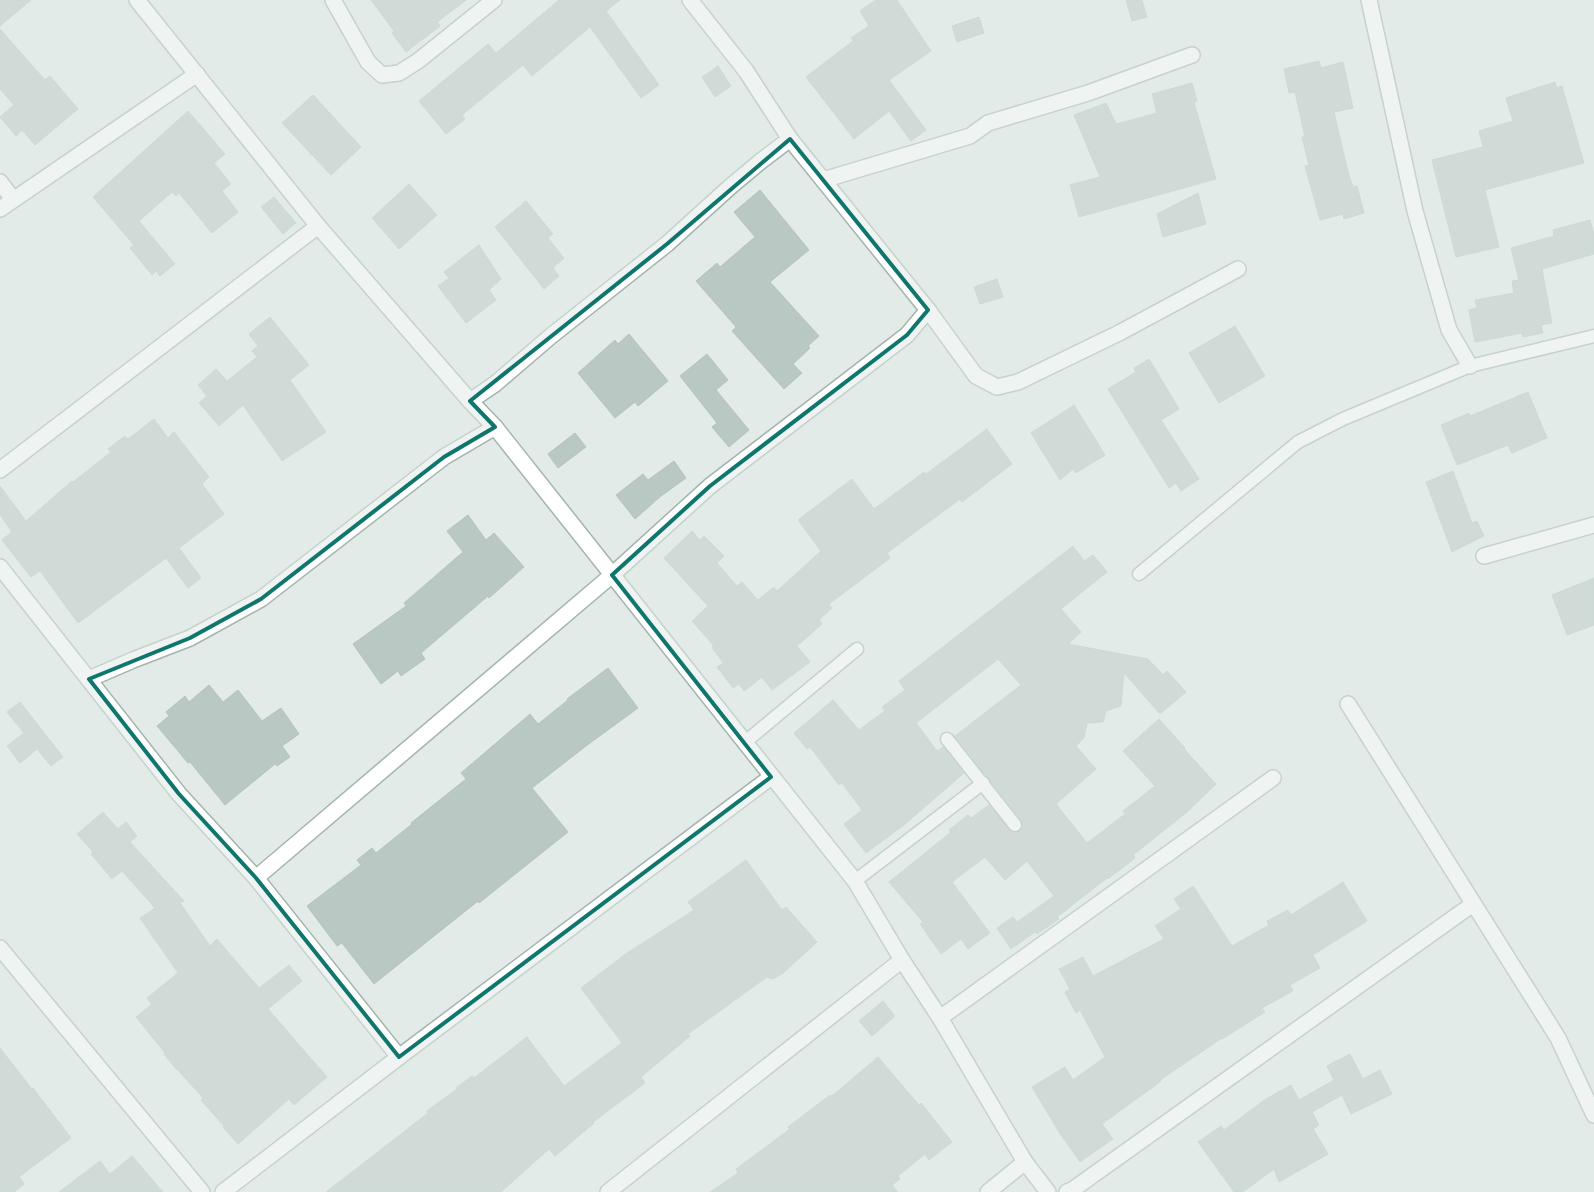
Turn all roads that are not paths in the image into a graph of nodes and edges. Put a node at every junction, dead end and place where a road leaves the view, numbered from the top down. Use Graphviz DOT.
graph roads {
  1 [pos="137,0"];
  2 [pos="333,0"];
  3 [pos="494,0"];
  4 [pos="690,0"];
  5 [pos="1369,0"];
  6 [pos="1192,56"];
  7 [pos="198,74"];
  8 [pos="790,140"];
  9 [pos="823,180"];
  10 [pos="0,182"];
  11 [pos="13,199"];
  12 [pos="0,209"];
  13 [pos="318,226"];
  14 [pos="1238,269"];
  15 [pos="928,310"];
  16 [pos="1594,336"];
  17 [pos="1470,366"];
  18 [pos="470,401"];
  19 [pos="495,427"];
  20 [pos="0,470"];
  21 [pos="1594,525"];
  22 [pos="1484,556"];
  23 [pos="0,567"];
  24 [pos="1140,574"];
  25 [pos="612,575"];
  26 [pos="857,649"];
  27 [pos="90,679"];
  28 [pos="1348,704"];
  29 [pos="947,739"];
  30 [pos="744,743"];
  31 [pos="771,777"];
  32 [pos="1273,778"];
  33 [pos="983,783"];
  34 [pos="1015,825"];
  35 [pos="256,878"];
  36 [pos="855,881"];
  37 [pos="1473,904"];
  38 [pos="0,948"];
  39 [pos="902,960"];
  40 [pos="940,1018"];
  41 [pos="399,1057"];
  42 [pos="1594,1115"];
  43 [pos="1025,1162"];
  44 [pos="202,1192"];
  45 [pos="223,1192"];
  46 [pos="608,1192"];
  47 [pos="988,1192"];
  48 [pos="1048,1192"];
  49 [pos="1067,1192"];
  1 -- 7 [label="street"];
  2 -- 3 [label="street"];
  4 -- 8 [label="street"];
  5 -- 17 [label="street"];
  6 -- 9 [label="street"];
  7 -- 11 [label="street"];
  7 -- 13 [label="street"];
  8 -- 9 [label="street"];
  8 -- 18 [label="street"];
  9 -- 15 [label="street"];
  10 -- 11 [label="street"];
  11 -- 12 [label="street"];
  13 -- 18 [label="street"];
  13 -- 20 [label="street"];
  14 -- 15 [label="street"];
  15 -- 25 [label="street"];
  16 -- 17 [label="lane"];
  17 -- 24 [label="lane"];
  18 -- 19 [label="street"];
  19 -- 25 [label="street"];
  19 -- 27 [label="street"];
  21 -- 22 [label="street"];
  23 -- 27 [label="street"];
  25 -- 30 [label="street"];
  25 -- 35 [label="street"];
  26 -- 30 [label="lane"];
  27 -- 35 [label="street"];
  28 -- 37 [label="street"];
  29 -- 33 [label="lane"];
  30 -- 31 [label="street"];
  31 -- 36 [label="street"];
  31 -- 41 [label="street"];
  32 -- 40 [label="street"];
  33 -- 34 [label="lane"];
  33 -- 36 [label="lane"];
  35 -- 41 [label="street"];
  36 -- 39 [label="street"];
  37 -- 42 [label="street"];
  37 -- 49 [label="street"];
  38 -- 44 [label="street"];
  39 -- 40 [label="street"];
  39 -- 46 [label="street"];
  40 -- 43 [label="street"];
  41 -- 45 [label="street"];
  43 -- 47 [label="street"];
  43 -- 48 [label="street"];
}
